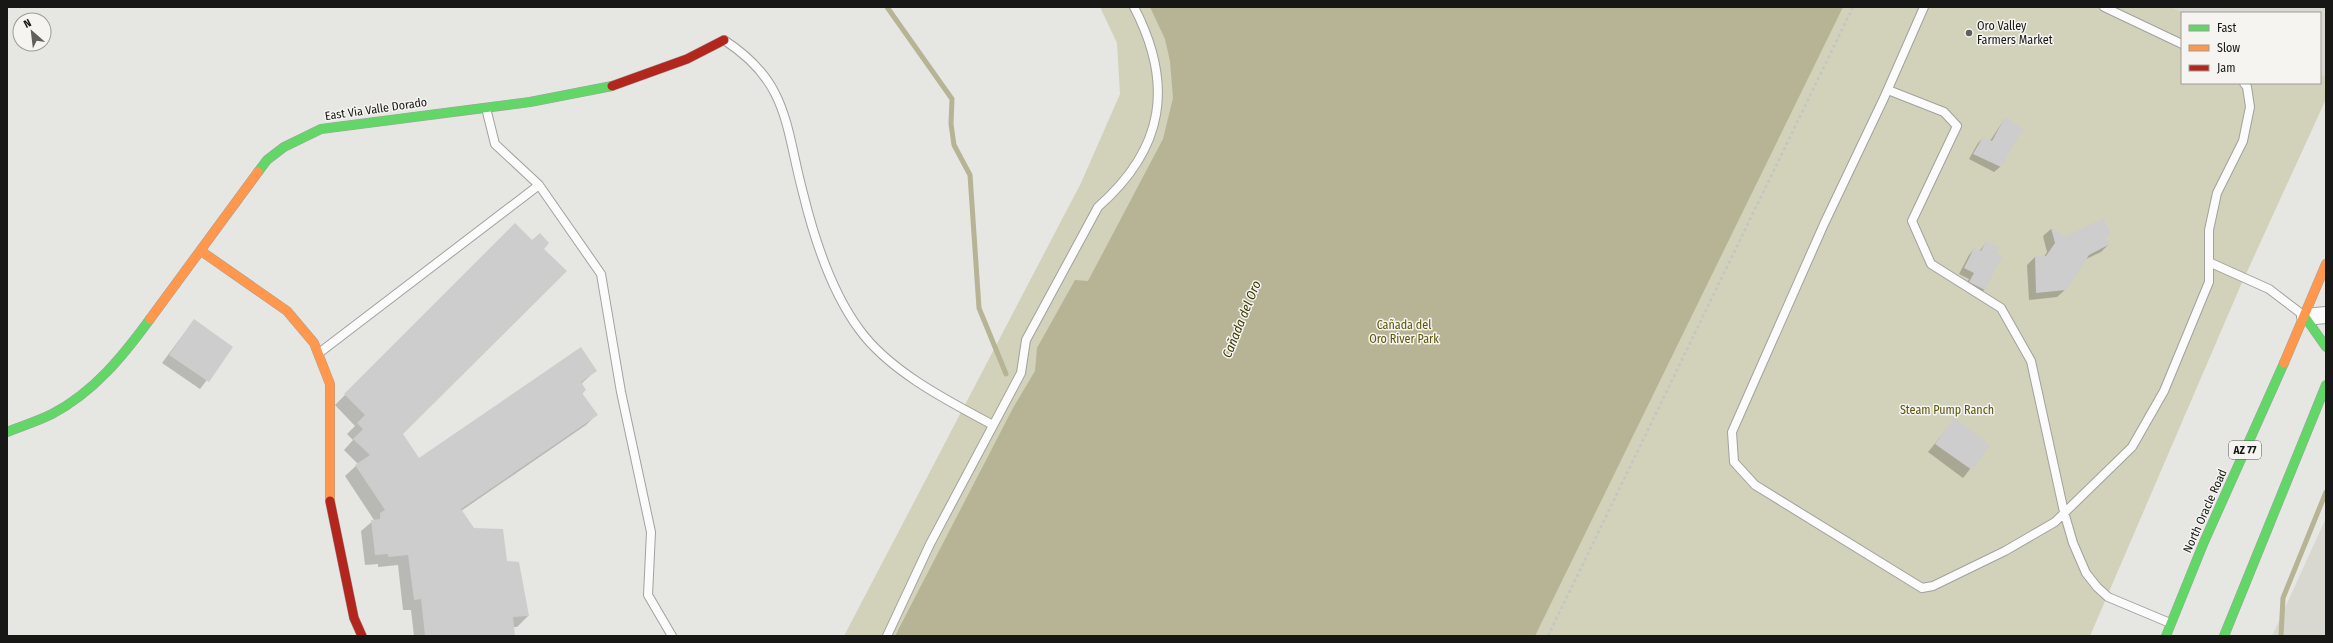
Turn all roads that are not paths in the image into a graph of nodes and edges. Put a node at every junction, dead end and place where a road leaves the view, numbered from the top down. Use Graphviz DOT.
graph roads {
  1 [pos="1134,7"];
  2 [pos="1924,7"];
  3 [pos="2104,7"];
  4 [pos="724,40"];
  5 [pos="2181,44"];
  6 [pos="2245,84"];
  7 [pos="1888,90"];
  8 [pos="486,107"];
  9 [pos="539,185"];
  10 [pos="201,251"];
  11 [pos="2210,263"];
  12 [pos="2326,264"];
  13 [pos="2326,315"];
  14 [pos="2305,316"];
  15 [pos="2326,347"];
  16 [pos="319,353"];
  17 [pos="2326,385"];
  18 [pos="993,425"];
  19 [pos="7,432"];
  20 [pos="2064,512"];
  21 [pos="2171,623"];
  22 [pos="362,636"];
  23 [pos="672,636"];
  24 [pos="887,636"];
  25 [pos="2166,636"];
  26 [pos="2224,636"];
  1 -- 18 [label="lane"];
  2 -- 7 [label="lane"];
  3 -- 5 [label="lane"];
  4 -- 8 [label="main road, East Via Valle Dorado"];
  4 -- 18 [label="lane"];
  6 -- 11 [label="lane"];
  7 -- 20 [label="lane"];
  7 -- 20 [label="lane"];
  8 -- 9 [label="lane"];
  8 -- 10 [label="main road, East Via Valle Dorado"];
  9 -- 16 [label="lane"];
  9 -- 23 [label="lane"];
  10 -- 16 [label="main road"];
  10 -- 19 [label="main road, East Via Valle Dorado"];
  11 -- 14 [label="lane"];
  11 -- 20 [label="lane"];
  12 -- 14 [label="main road, North Oracle Road / AZ 77"];
  13 -- 14 [label="street"];
  14 -- 15 [label="main road"];
  14 -- 21 [label="main road, North Oracle Road / AZ 77"];
  16 -- 22 [label="main road"];
  17 -- 26 [label="main road"];
  18 -- 24 [label="lane"];
  20 -- 21 [label="lane"];
  21 -- 25 [label="main road, North Oracle Road / AZ 77"];
}
